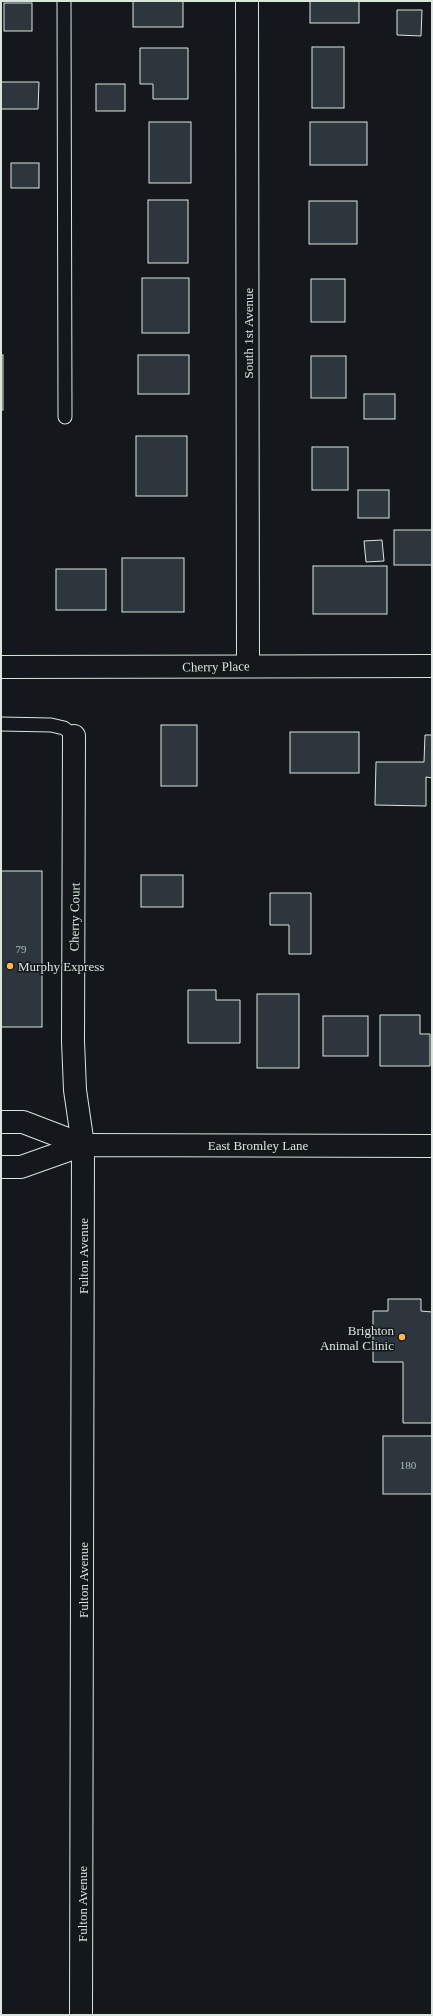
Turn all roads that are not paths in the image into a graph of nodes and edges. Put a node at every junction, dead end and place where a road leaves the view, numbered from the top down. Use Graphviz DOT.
graph roads {
  1 [pos="64,1"];
  2 [pos="247,1"];
  3 [pos="65,417"];
  4 [pos="248,666"];
  5 [pos="432,666"];
  6 [pos="1,667"];
  7 [pos="1,724"];
  8 [pos="74,736"];
  9 [pos="1,1122"];
  10 [pos="83,1145"];
  11 [pos="432,1146"];
  12 [pos="1,1167"];
  13 [pos="82,2015"];
  1 -- 3 [label="lane"];
  2 -- 4 [label="street, South 1st Avenue"];
  4 -- 5 [label="street, Cherry Place"];
  4 -- 6 [label="street, Cherry Place"];
  7 -- 8 [label="lane"];
  8 -- 10 [label="street, Cherry Court"];
  9 -- 10 [label="street"];
  10 -- 11 [label="street, East Bromley Lane"];
  10 -- 12 [label="street"];
  10 -- 13 [label="street, Fulton Avenue"];
}
